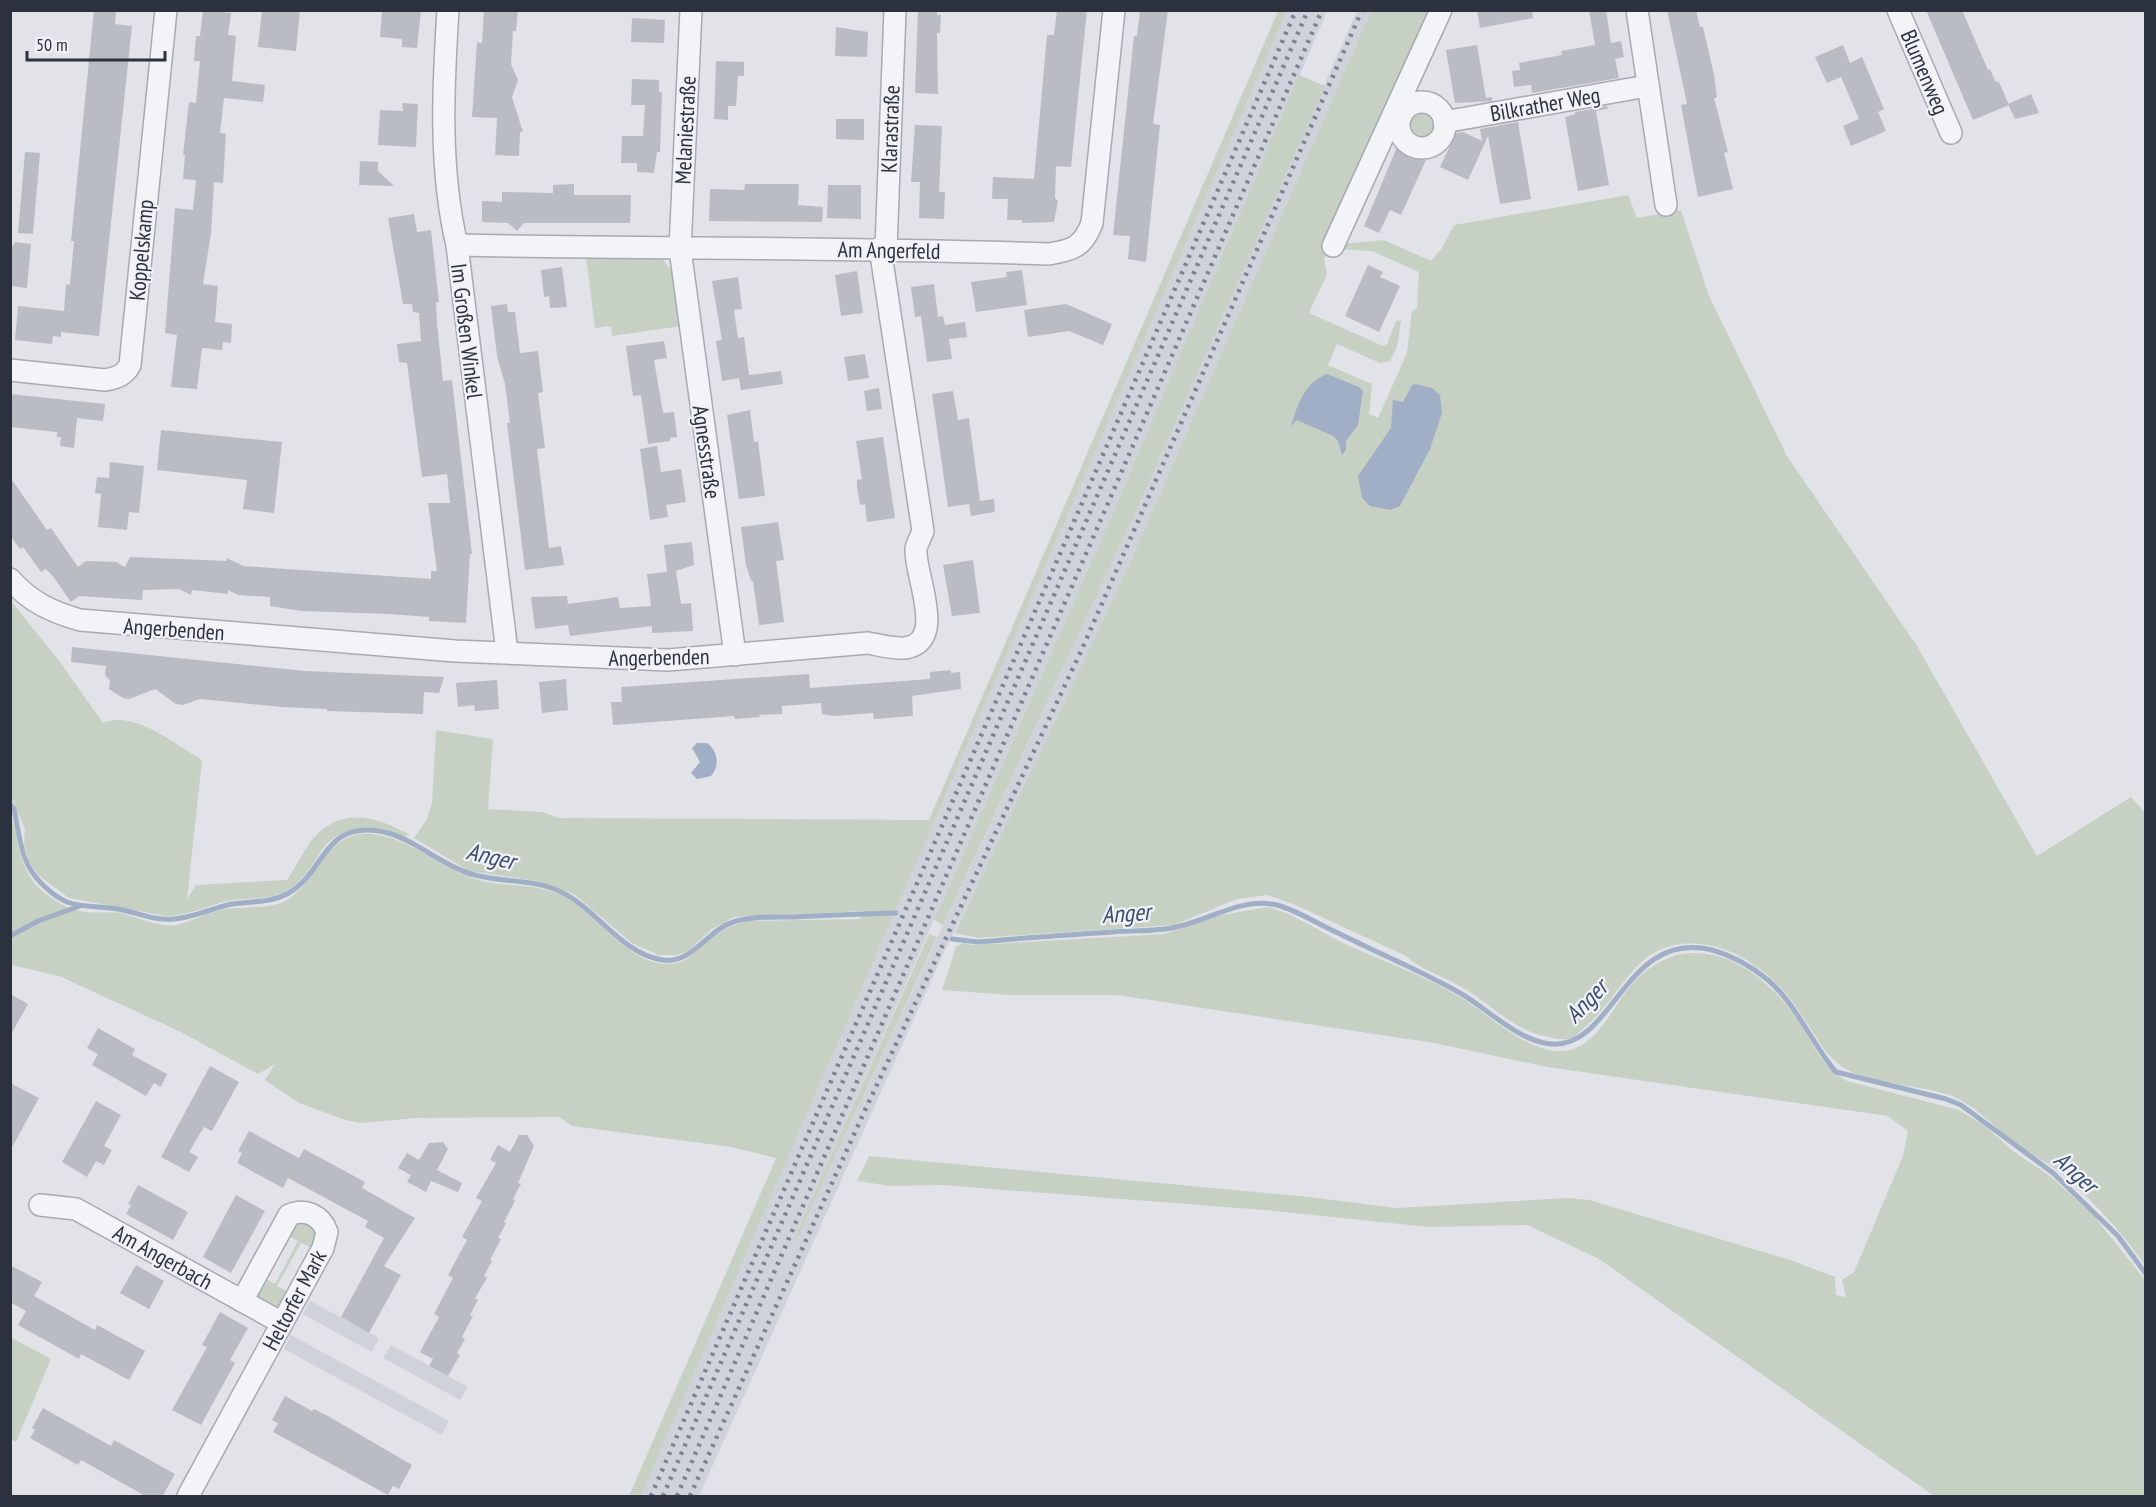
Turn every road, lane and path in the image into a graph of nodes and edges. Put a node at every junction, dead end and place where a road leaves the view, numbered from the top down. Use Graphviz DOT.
graph roads {
  1 [pos="166,10"];
  2 [pos="448,10"];
  3 [pos="691,10"];
  4 [pos="895,10"];
  5 [pos="1114,10"];
  6 [pos="1441,10"];
  7 [pos="1637,10"];
  8 [pos="1898,10"];
  9 [pos="1647,86"];
  10 [pos="1399,113"];
  11 [pos="1444,122"];
  12 [pos="1951,133"];
  13 [pos="1666,206"];
  14 [pos="457,245"];
  15 [pos="1333,246"];
  16 [pos="883,248"];
  17 [pos="680,249"];
  18 [pos="10,370"];
  19 [pos="10,579"];
  20 [pos="507,652"];
  21 [pos="735,655"];
  22 [pos="40,1205"];
  23 [pos="242,1300"];
  24 [pos="282,1323"];
  25 [pos="188,1497"];
  1 -- 18 [label="street, Koppelskamp"];
  2 -- 14 [label="street, Im Großen Winkel"];
  3 -- 17 [label="street, Melaniestraße"];
  4 -- 16 [label="street, Klarastraße"];
  5 -- 16 [label="street, Am Angerfeld"];
  6 -- 10 [label="street"];
  7 -- 9 [label="street"];
  8 -- 12 [label="street, Blumenweg"];
  9 -- 11 [label="street, Bilkrather Weg"];
  9 -- 13 [label="street"];
  10 -- 11 [label="street"];
  10 -- 11 [label="street"];
  10 -- 15 [label="street"];
  14 -- 17 [label="street, Am Angerfeld"];
  14 -- 20 [label="street, Im Großen Winkel"];
  16 -- 17 [label="street, Am Angerfeld"];
  16 -- 21 [label="street, Angerbenden"];
  17 -- 21 [label="street, Agnesstraße"];
  19 -- 20 [label="street, Angerbenden"];
  20 -- 21 [label="street, Angerbenden"];
  22 -- 23 [label="street, Am Angerbach"];
  23 -- 24 [label="street, Am Angerbach"];
  23 -- 24 [label="street, Heltorfer Mark"];
  24 -- 25 [label="street, Heltorfer Mark"];
}
